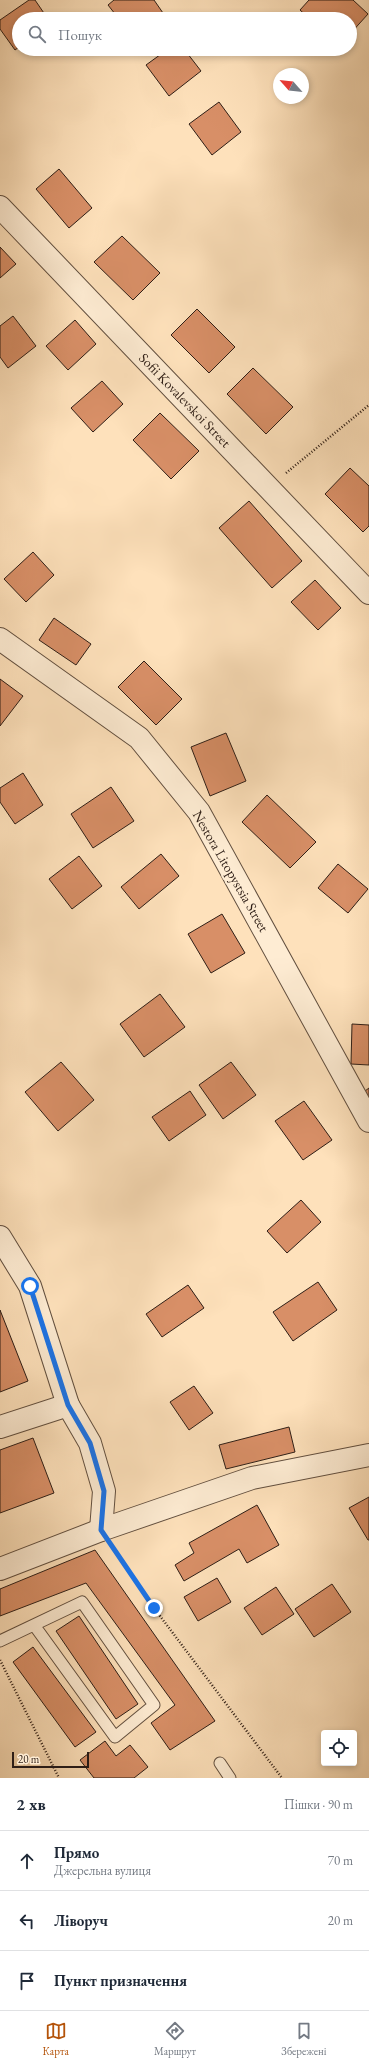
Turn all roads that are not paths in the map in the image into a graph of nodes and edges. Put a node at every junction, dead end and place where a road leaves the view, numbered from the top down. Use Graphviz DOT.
graph roads {
  1 [pos="0,207"];
  2 [pos="369,593"];
  3 [pos="0,639"];
  4 [pos="369,1121"];
  5 [pos="0,1237"];
  6 [pos="68,1405"];
  7 [pos="0,1427"];
  8 [pos="369,1455"];
  9 [pos="101,1530"];
  10 [pos="0,1570"];
  11 [pos="34,1625"];
  12 [pos="0,1641"];
  13 [pos="220,1763"];
  14 [pos="230,1778"];
  1 -- 2 [label="street, Sofii Kovalevskoi Street"];
  3 -- 4 [label="street, Nestora Litopystsia Street"];
  5 -- 6 [label="street"];
  6 -- 7 [label="street"];
  6 -- 9 [label="street"];
  8 -- 9 [label="street"];
  9 -- 10 [label="street"];
  11 -- 11 [label="lane"];
  11 -- 12 [label="lane"];
  13 -- 14 [label="lane"];
}
